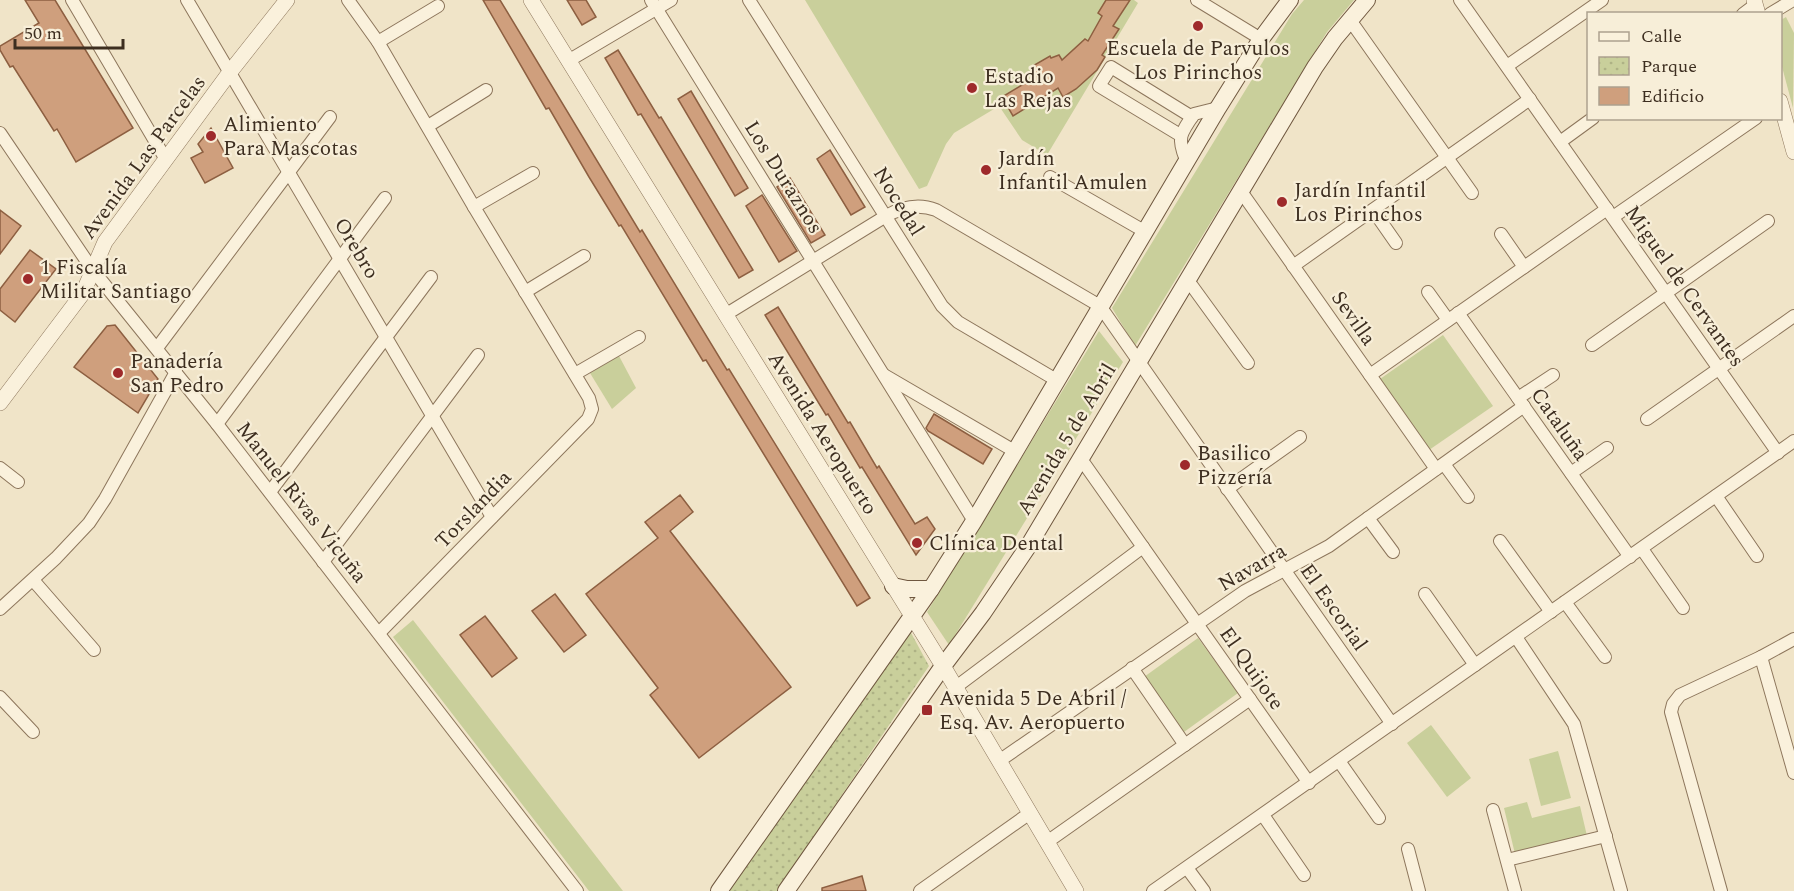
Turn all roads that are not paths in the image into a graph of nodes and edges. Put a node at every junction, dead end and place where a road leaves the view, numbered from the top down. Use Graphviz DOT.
graph roads {
  1 [pos="72,0"];
  2 [pos="187,0"];
  3 [pos="287,0"];
  4 [pos="348,0"];
  5 [pos="531,0"];
  6 [pos="671,0"];
  7 [pos="749,0"];
  8 [pos="1197,0"];
  9 [pos="1290,0"];
  10 [pos="1367,0"];
  11 [pos="1460,0"];
  12 [pos="1602,0"];
  13 [pos="1793,0"];
  14 [pos="654,4"];
  15 [pos="438,6"];
  16 [pos="1773,12"];
  17 [pos="1350,20"];
  18 [pos="1261,39"];
  19 [pos="378,42"];
  20 [pos="568,61"];
  21 [pos="1507,66"];
  22 [pos="230,72"];
  23 [pos="486,90"];
  24 [pos="1530,99"];
  25 [pos="1782,104"];
  26 [pos="1218,108"];
  27 [pos="330,117"];
  28 [pos="1192,117"];
  29 [pos="1790,119"];
  30 [pos="1590,120"];
  31 [pos="1753,120"];
  32 [pos="428,126"];
  33 [pos="0,133"];
  34 [pos="1180,135"];
  35 [pos="1560,142"];
  36 [pos="1794,152"];
  37 [pos="165,158"];
  38 [pos="1447,158"];
  39 [pos="1186,160"];
  40 [pos="288,170"];
  41 [pos="533,173"];
  42 [pos="1050,177"];
  43 [pos="1240,190"];
  44 [pos="1472,193"];
  45 [pos="385,198"];
  46 [pos="474,207"];
  47 [pos="1373,210"];
  48 [pos="1610,213"];
  49 [pos="886,216"];
  50 [pos="1768,222"];
  51 [pos="1144,231"];
  52 [pos="1501,234"];
  53 [pos="1396,243"];
  54 [pos="584,256"];
  55 [pos="340,258"];
  56 [pos="813,261"];
  57 [pos="1293,266"];
  58 [pos="1524,267"];
  59 [pos="92,269"];
  60 [pos="431,277"];
  61 [pos="1187,279"];
  62 [pos="525,292"];
  63 [pos="1428,292"];
  64 [pos="1666,293"];
  65 [pos="1100,306"];
  66 [pos="725,315"];
  67 [pos="1453,316"];
  68 [pos="1794,316"];
  69 [pos="386,336"];
  70 [pos="639,337"];
  71 [pos="1592,345"];
  72 [pos="157,348"];
  73 [pos="478,355"];
  74 [pos="1138,362"];
  75 [pos="1248,363"];
  76 [pos="1719,368"];
  77 [pos="176,372"];
  78 [pos="575,374"];
  79 [pos="884,375"];
  80 [pos="1370,375"];
  81 [pos="1553,375"];
  82 [pos="1058,381"];
  83 [pos="1521,402"];
  84 [pos="0,403"];
  85 [pos="433,415"];
  86 [pos="1647,419"];
  87 [pos="217,424"];
  88 [pos="1300,437"];
  89 [pos="1793,444"];
  90 [pos="1606,448"];
  91 [pos="1016,452"];
  92 [pos="1778,453"];
  93 [pos="1081,459"];
  94 [pos="1440,466"];
  95 [pos="0,468"];
  96 [pos="1571,473"];
  97 [pos="18,482"];
  98 [pos="1227,489"];
  99 [pos="270,492"];
  100 [pos="1716,496"];
  101 [pos="1468,497"];
  102 [pos="492,517"];
  103 [pos="1368,518"];
  104 [pos="974,522"];
  105 [pos="1500,541"];
  106 [pos="1143,547"];
  107 [pos="1641,549"];
  108 [pos="1393,552"];
  109 [pos="1757,556"];
  110 [pos="1630,557"];
  111 [pos="323,562"];
  112 [pos="1284,570"];
  113 [pos="33,580"];
  114 [pos="893,586"];
  115 [pos="931,588"];
  116 [pos="1425,594"];
  117 [pos="1565,602"];
  118 [pos="1683,608"];
  119 [pos="0,609"];
  120 [pos="1551,612"];
  121 [pos="912,616"];
  122 [pos="1197,623"];
  123 [pos="379,633"];
  124 [pos="1516,637"];
  125 [pos="1794,639"];
  126 [pos="93,650"];
  127 [pos="1605,657"];
  128 [pos="1761,657"];
  129 [pos="1475,665"];
  130 [pos="943,666"];
  131 [pos="1132,668"];
  132 [pos="956,687"];
  133 [pos="0,697"];
  134 [pos="1250,699"];
  135 [pos="1392,724"];
  136 [pos="33,732"];
  137 [pos="1790,744"];
  138 [pos="1185,745"];
  139 [pos="999,761"];
  140 [pos="1339,761"];
  141 [pos="1794,773"];
  142 [pos="1309,783"];
  143 [pos="1493,810"];
  144 [pos="1030,813"];
  145 [pos="1263,815"];
  146 [pos="1379,818"];
  147 [pos="1606,836"];
  148 [pos="1047,842"];
  149 [pos="1408,849"];
  150 [pos="1507,860"];
  151 [pos="1187,868"];
  152 [pos="1304,875"];
  153 [pos="577,891"];
  154 [pos="719,891"];
  155 [pos="786,891"];
  156 [pos="920,891"];
  157 [pos="1076,891"];
  158 [pos="1153,891"];
  159 [pos="1204,891"];
  160 [pos="1419,891"];
  161 [pos="1515,891"];
  162 [pos="1621,891"];
  163 [pos="1721,891"];
  1 -- 37 [label="street"];
  2 -- 22 [label="street, Orebro"];
  3 -- 22 [label="street, Avenida Las Parcelas"];
  4 -- 19 [label="street"];
  5 -- 20 [label="street, Avenida Aeropuerto"];
  6 -- 14 [label="street"];
  7 -- 49 [label="street, Nocedal"];
  8 -- 18 [label="street"];
  9 -- 18 [label="main road, Avenida 5 de Abril"];
  10 -- 17 [label="main road, Avenida 5 de Abril"];
  11 -- 21 [label="street, Miguel de Cervantes"];
  12 -- 21 [label="street"];
  13 -- 16 [label="street"];
  14 -- 20 [label="street"];
  14 -- 56 [label="street, Los Duraznos"];
  15 -- 19 [label="street"];
  17 -- 38 [label="street"];
  17 -- 43 [label="main road, Avenida 5 de Abril"];
  18 -- 26 [label="main road, Avenida 5 de Abril"];
  19 -- 32 [label="street"];
  20 -- 66 [label="street, Avenida Aeropuerto"];
  21 -- 24 [label="street, Miguel de Cervantes"];
  22 -- 37 [label="street, Avenida Las Parcelas"];
  22 -- 40 [label="street, Orebro"];
  23 -- 32 [label="street"];
  24 -- 35 [label="street, Miguel de Cervantes"];
  24 -- 38 [label="street"];
  25 -- 29 [label="street"];
  26 -- 28 [label="street"];
  26 -- 39 [label="main road, Avenida 5 de Abril"];
  27 -- 40 [label="street"];
  28 -- 34 [label="street"];
  28 -- 34 [label="street"];
  29 -- 36 [label="street"];
  30 -- 35 [label="street"];
  31 -- 48 [label="street"];
  32 -- 46 [label="street"];
  33 -- 59 [label="street, Manuel Rivas Vicuña"];
  34 -- 39 [label="street"];
  35 -- 48 [label="street, Miguel de Cervantes"];
  37 -- 59 [label="street, Avenida Las Parcelas"];
  38 -- 44 [label="street"];
  38 -- 47 [label="street"];
  39 -- 51 [label="main road, Avenida 5 de Abril"];
  40 -- 55 [label="street, Orebro"];
  40 -- 72 [label="street"];
  41 -- 46 [label="street"];
  42 -- 51 [label="street"];
  43 -- 57 [label="street, Sevilla"];
  43 -- 61 [label="main road, Avenida 5 de Abril"];
  45 -- 55 [label="street"];
  46 -- 62 [label="street"];
  47 -- 53 [label="street"];
  47 -- 57 [label="street"];
  48 -- 58 [label="street"];
  48 -- 64 [label="street, Miguel de Cervantes"];
  49 -- 56 [label="street"];
  49 -- 65 [label="street"];
  49 -- 82 [label="street, Nocedal"];
  50 -- 64 [label="street"];
  51 -- 65 [label="main road, Avenida 5 de Abril"];
  52 -- 58 [label="street"];
  54 -- 62 [label="street"];
  55 -- 69 [label="street, Orebro"];
  55 -- 87 [label="street"];
  56 -- 66 [label="street"];
  56 -- 79 [label="street, Los Duraznos"];
  57 -- 80 [label="street, Sevilla"];
  58 -- 67 [label="street"];
  59 -- 72 [label="street, Manuel Rivas Vicuña"];
  59 -- 84 [label="street, Avenida Las Parcelas"];
  60 -- 69 [label="street"];
  61 -- 74 [label="main road, Avenida 5 de Abril"];
  61 -- 75 [label="street"];
  62 -- 78 [label="street"];
  63 -- 67 [label="street, Cataluña"];
  64 -- 71 [label="street"];
  64 -- 76 [label="street, Miguel de Cervantes"];
  65 -- 74 [label="street, El Escorial"];
  65 -- 82 [label="main road, Avenida 5 de Abril"];
  66 -- 114 [label="street, Avenida Aeropuerto"];
  67 -- 80 [label="street"];
  67 -- 83 [label="street, Cataluña"];
  68 -- 76 [label="street"];
  69 -- 85 [label="street, Orebro"];
  69 -- 99 [label="street"];
  70 -- 78 [label="street"];
  72 -- 77 [label="street, Manuel Rivas Vicuña"];
  73 -- 85 [label="street"];
  74 -- 93 [label="main road, Avenida 5 de Abril"];
  74 -- 98 [label="street, El Escorial"];
  76 -- 86 [label="street"];
  76 -- 92 [label="street, Miguel de Cervantes"];
  77 -- 87 [label="street, Manuel Rivas Vicuña"];
  77 -- 113 [label="street"];
  78 -- 102 [label="street, Torslandia"];
  79 -- 91 [label="street, Los Duraznos"];
  79 -- 104 [label="street, Los Duraznos"];
  80 -- 94 [label="street, Sevilla"];
  81 -- 83 [label="street, Navarra"];
  82 -- 91 [label="main road, Avenida 5 de Abril"];
  83 -- 94 [label="street, Navarra"];
  83 -- 96 [label="street, Cataluña"];
  85 -- 102 [label="street, Orebro"];
  85 -- 111 [label="street"];
  87 -- 99 [label="street, Manuel Rivas Vicuña"];
  88 -- 98 [label="street"];
  89 -- 92 [label="street"];
  90 -- 96 [label="street"];
  91 -- 104 [label="main road, Avenida 5 de Abril"];
  92 -- 100 [label="street"];
  93 -- 106 [label="street, El Quijote"];
  93 -- 130 [label="main road, Avenida 5 de Abril"];
  94 -- 101 [label="street, Sevilla"];
  94 -- 103 [label="street, Navarra"];
  95 -- 97 [label="street"];
  96 -- 110 [label="street, Cataluña"];
  98 -- 112 [label="street, El Escorial"];
  99 -- 111 [label="street, Manuel Rivas Vicuña"];
  100 -- 107 [label="street"];
  100 -- 109 [label="street"];
  102 -- 123 [label="street, Torslandia"];
  103 -- 108 [label="street"];
  103 -- 112 [label="street, Navarra"];
  104 -- 115 [label="main road, Avenida 5 de Abril"];
  105 -- 120 [label="street"];
  106 -- 122 [label="street, El Quijote"];
  106 -- 132 [label="street"];
  107 -- 110 [label="street"];
  107 -- 118 [label="street"];
  110 -- 117 [label="street"];
  111 -- 123 [label="street, Manuel Rivas Vicuña"];
  112 -- 122 [label="street, Navarra"];
  112 -- 135 [label="street, El Escorial"];
  113 -- 119 [label="street"];
  113 -- 126 [label="street"];
  114 -- 115 [label="main road"];
  114 -- 121 [label="street, Avenida Aeropuerto"];
  115 -- 121 [label="main road, Avenida 5 de Abril"];
  116 -- 129 [label="street"];
  117 -- 120 [label="street"];
  117 -- 127 [label="street"];
  120 -- 124 [label="street"];
  121 -- 130 [label="street, Avenida Aeropuerto"];
  121 -- 154 [label="main road, Avenida 5 de Abril"];
  122 -- 131 [label="street, Navarra"];
  122 -- 134 [label="street, El Quijote"];
  123 -- 153 [label="street, Manuel Rivas Vicuña"];
  124 -- 129 [label="street"];
  124 -- 147 [label="street"];
  125 -- 128 [label="street"];
  128 -- 137 [label="street"];
  128 -- 163 [label="street"];
  129 -- 135 [label="street"];
  130 -- 132 [label="street, Avenida Aeropuerto"];
  130 -- 155 [label="main road, Avenida 5 de Abril"];
  131 -- 138 [label="street"];
  131 -- 139 [label="street, Navarra"];
  132 -- 139 [label="street, Avenida Aeropuerto"];
  133 -- 136 [label="street"];
  134 -- 138 [label="street"];
  134 -- 142 [label="street, El Quijote"];
  135 -- 140 [label="street"];
  137 -- 141 [label="street"];
  138 -- 148 [label="street"];
  139 -- 144 [label="street, Avenida Aeropuerto"];
  140 -- 142 [label="street"];
  140 -- 146 [label="street"];
  142 -- 145 [label="street"];
  143 -- 150 [label="street"];
  144 -- 148 [label="street, Avenida Aeropuerto"];
  144 -- 156 [label="street"];
  145 -- 151 [label="street"];
  145 -- 152 [label="street"];
  147 -- 150 [label="street"];
  147 -- 162 [label="street"];
  148 -- 157 [label="street, Avenida Aeropuerto"];
  149 -- 160 [label="street"];
  150 -- 161 [label="street"];
  151 -- 158 [label="street"];
  151 -- 159 [label="street"];
}
